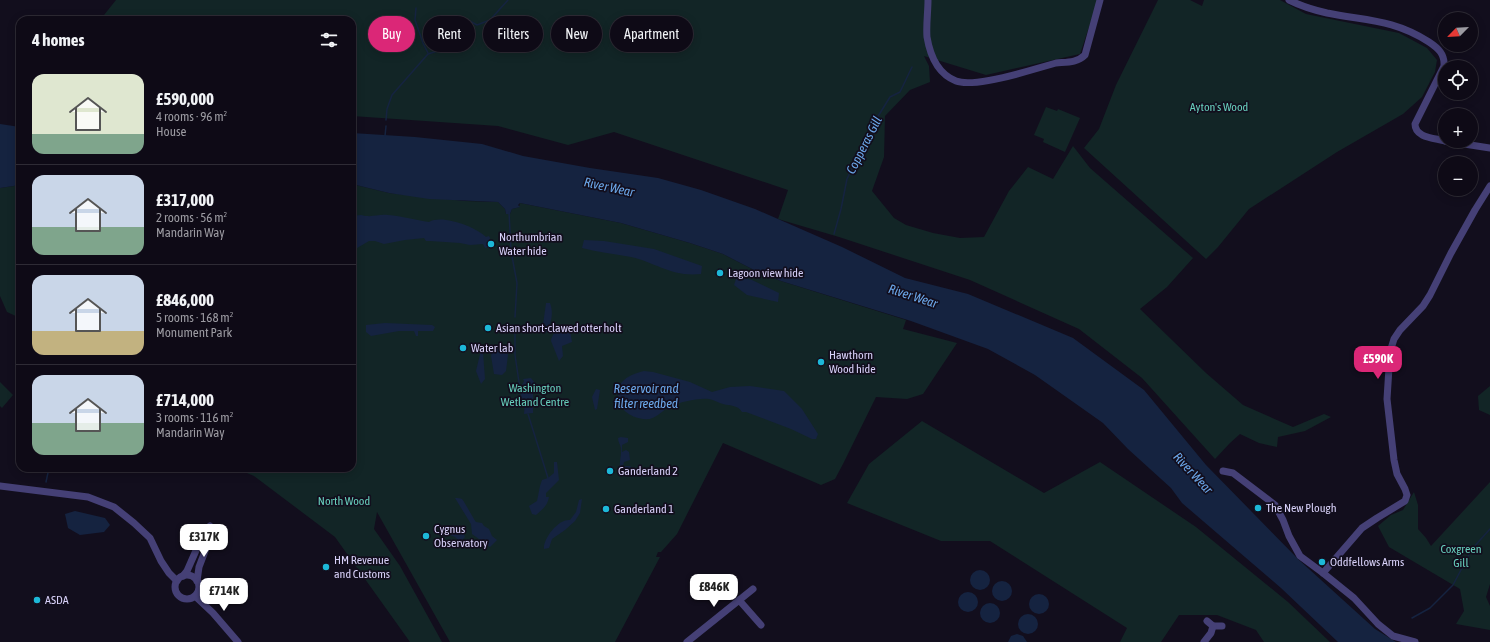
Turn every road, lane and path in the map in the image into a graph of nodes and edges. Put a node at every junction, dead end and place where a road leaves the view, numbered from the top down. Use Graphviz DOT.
graph roads {
  1 [pos="928,0"];
  2 [pos="1100,0"];
  3 [pos="1289,0"];
  4 [pos="1438,139"];
  5 [pos="1478,146"];
  6 [pos="1490,148"];
  7 [pos="1490,186"];
  8 [pos="1223,471"];
  9 [pos="0,486"];
  10 [pos="1323,572"];
  11 [pos="183,576"];
  12 [pos="177,581"];
  13 [pos="197,581"];
  14 [pos="753,589"];
  15 [pos="194,596"];
  16 [pos="739,600"];
  17 [pos="1207,621"];
  18 [pos="761,625"];
  19 [pos="1213,626"];
  20 [pos="1222,626"];
  21 [pos="238,642"];
  22 [pos="687,642"];
  23 [pos="1204,642"];
  24 [pos="1415,642"];
  1 -- 2 [label="street"];
  3 -- 4 [label="street"];
  5 -- 6 [label="street"];
  7 -- 10 [label="street"];
  8 -- 10 [label="street"];
  9 -- 12 [label="street"];
  10 -- 24 [label="street"];
  11 -- 12 [label="street"];
  11 -- 13 [label="street"];
  11 -- 13 [label="street"];
  12 -- 15 [label="street"];
  13 -- 15 [label="street"];
  14 -- 16 [label="street"];
  15 -- 21 [label="street"];
  16 -- 18 [label="street"];
  16 -- 22 [label="street"];
  17 -- 19 [label="street"];
  19 -- 20 [label="street"];
  19 -- 23 [label="street"];
}
